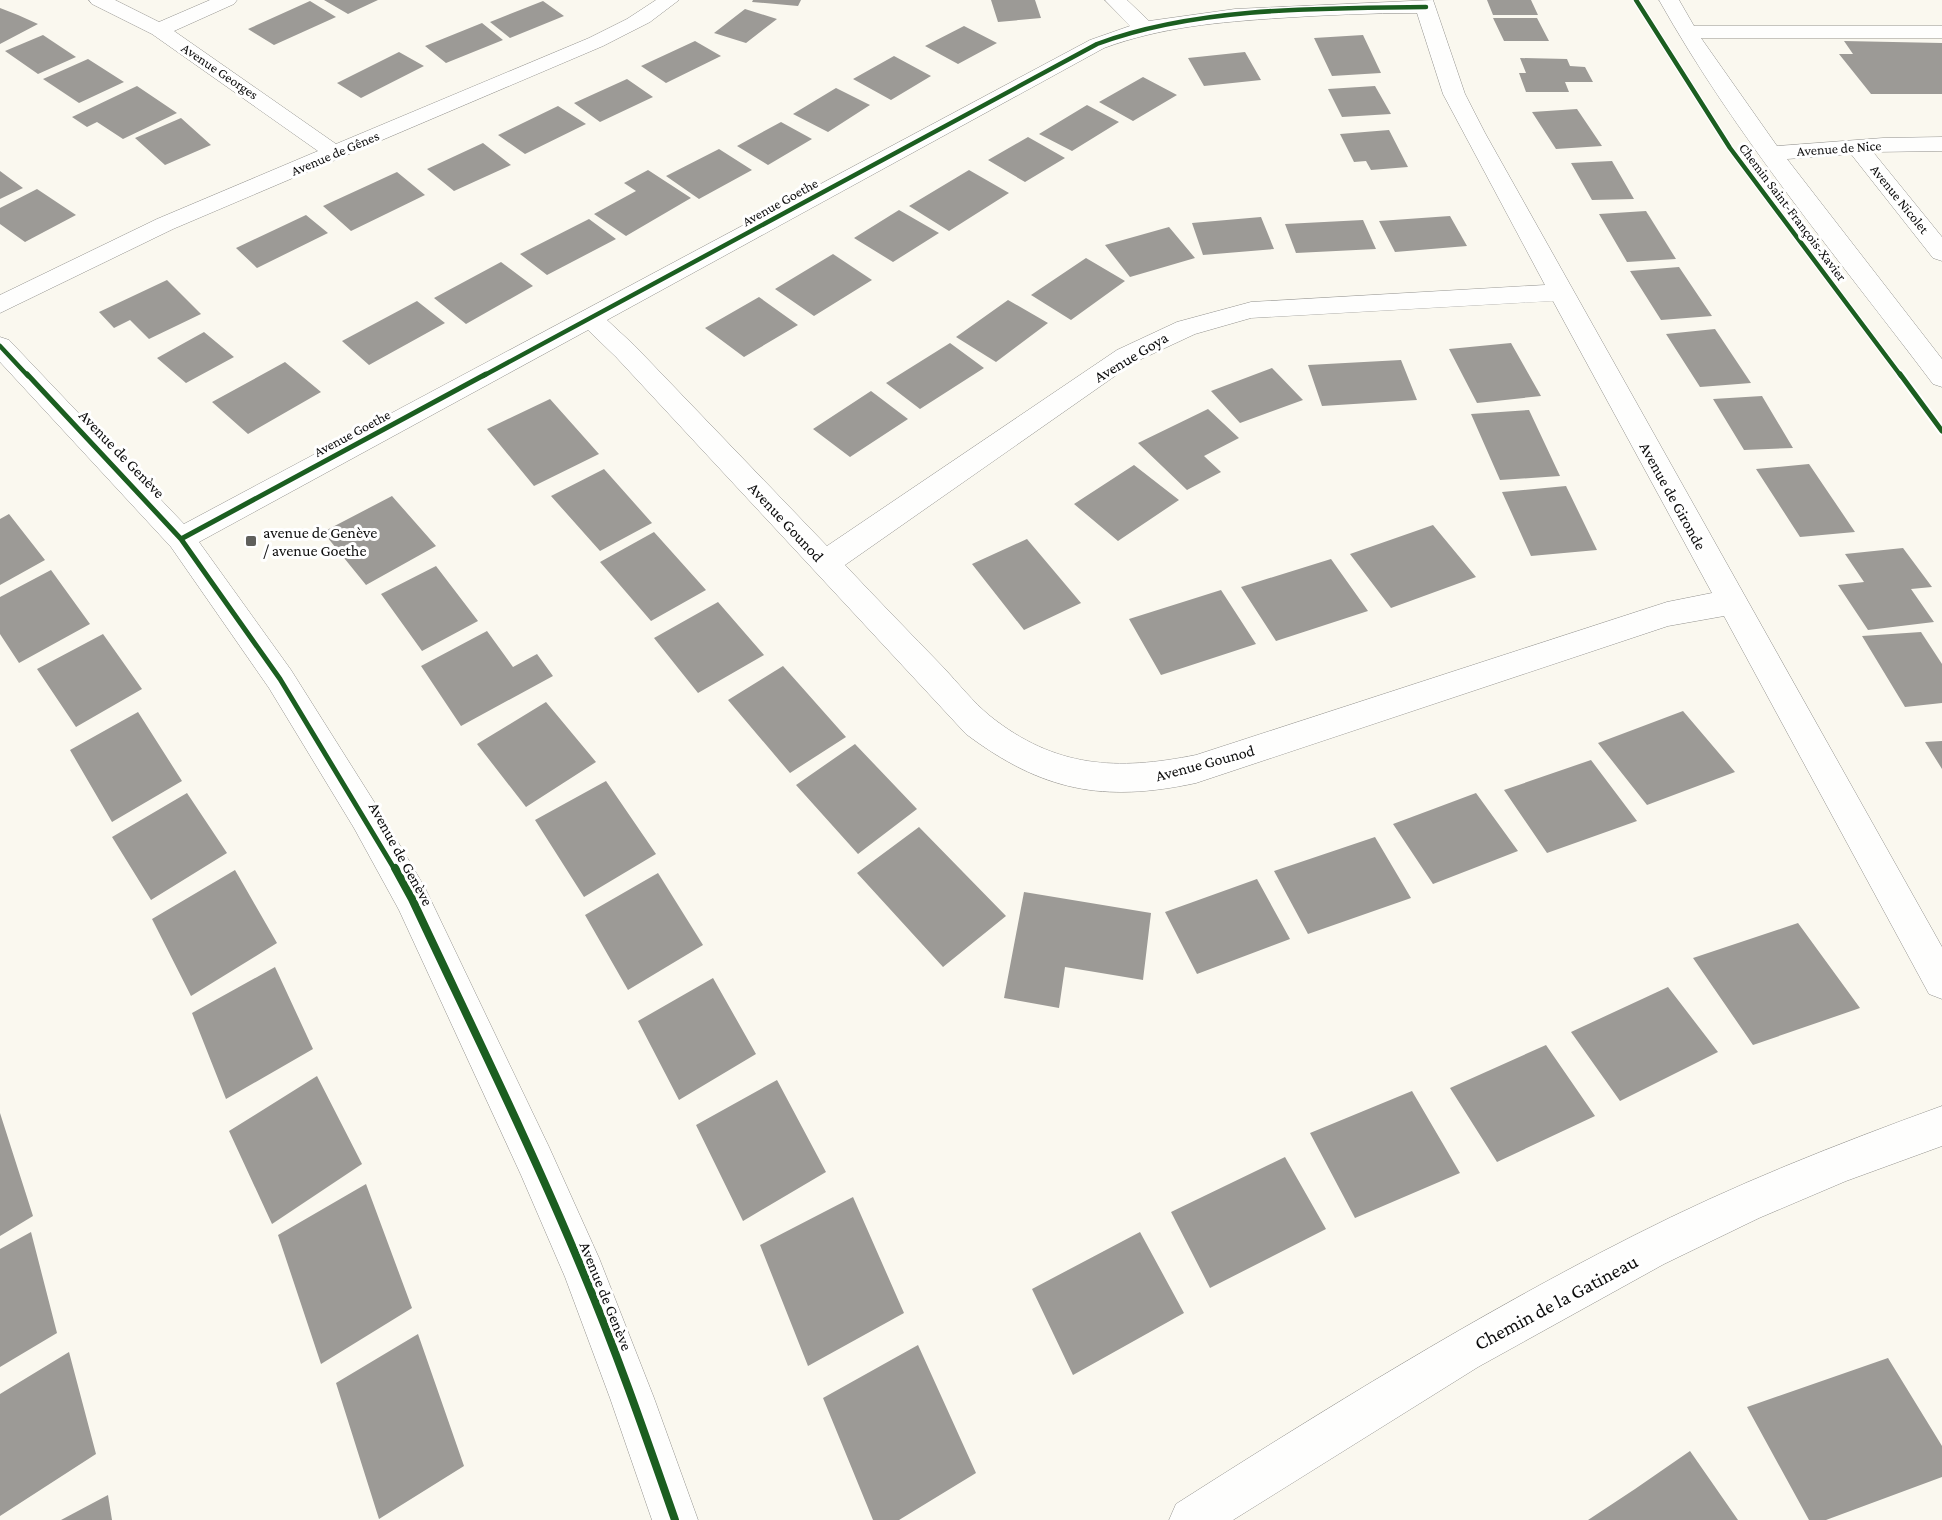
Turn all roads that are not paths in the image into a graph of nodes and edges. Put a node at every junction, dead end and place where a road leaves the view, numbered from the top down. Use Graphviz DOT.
graph roads {
  1 [pos="99,0"];
  2 [pos="227,0"];
  3 [pos="669,0"];
  4 [pos="1115,0"];
  5 [pos="1669,0"];
  6 [pos="1424,3"];
  7 [pos="1144,28"];
  8 [pos="159,30"];
  9 [pos="1687,32"];
  10 [pos="1942,32"];
  11 [pos="1942,144"];
  12 [pos="1857,147"];
  13 [pos="334,153"];
  14 [pos="1769,153"];
  15 [pos="1942,253"];
  16 [pos="1561,292"];
  17 [pos="0,305"];
  18 [pos="591,319"];
  19 [pos="0,346"];
  20 [pos="1942,378"];
  21 [pos="181,539"];
  22 [pos="825,563"];
  23 [pos="1732,604"];
  24 [pos="1942,982"];
  25 [pos="1942,1126"];
  26 [pos="675,1520"];
  27 [pos="1192,1520"];
  1 -- 8 [label="street, Avenue Georges"];
  2 -- 8 [label="street"];
  3 -- 13 [label="street, Avenue de Gênes"];
  4 -- 7 [label="street"];
  5 -- 9 [label="street, Chemin Saint-François-Xavier"];
  6 -- 7 [label="street, Avenue Goethe"];
  6 -- 16 [label="street, Avenue de Gironde"];
  7 -- 18 [label="street, Avenue Goethe"];
  8 -- 13 [label="street, Avenue Georges"];
  9 -- 10 [label="street"];
  9 -- 14 [label="street, Chemin Saint-François-Xavier"];
  11 -- 12 [label="street, Avenue de Nice"];
  12 -- 14 [label="street, Avenue de Nice"];
  12 -- 15 [label="street, Avenue Nicolet"];
  13 -- 17 [label="street, Avenue de Gênes"];
  14 -- 20 [label="street, Chemin Saint-François-Xavier"];
  16 -- 22 [label="street, Avenue Goya"];
  16 -- 23 [label="street, Avenue de Gironde"];
  18 -- 21 [label="street, Avenue Goethe"];
  18 -- 22 [label="street, Avenue Gounod"];
  19 -- 21 [label="street, Avenue de Genève"];
  21 -- 26 [label="street, Avenue de Genève"];
  22 -- 23 [label="street, Avenue Gounod"];
  23 -- 24 [label="street, Avenue de Gironde"];
  25 -- 27 [label="street, Chemin de la Gatineau"];
}
